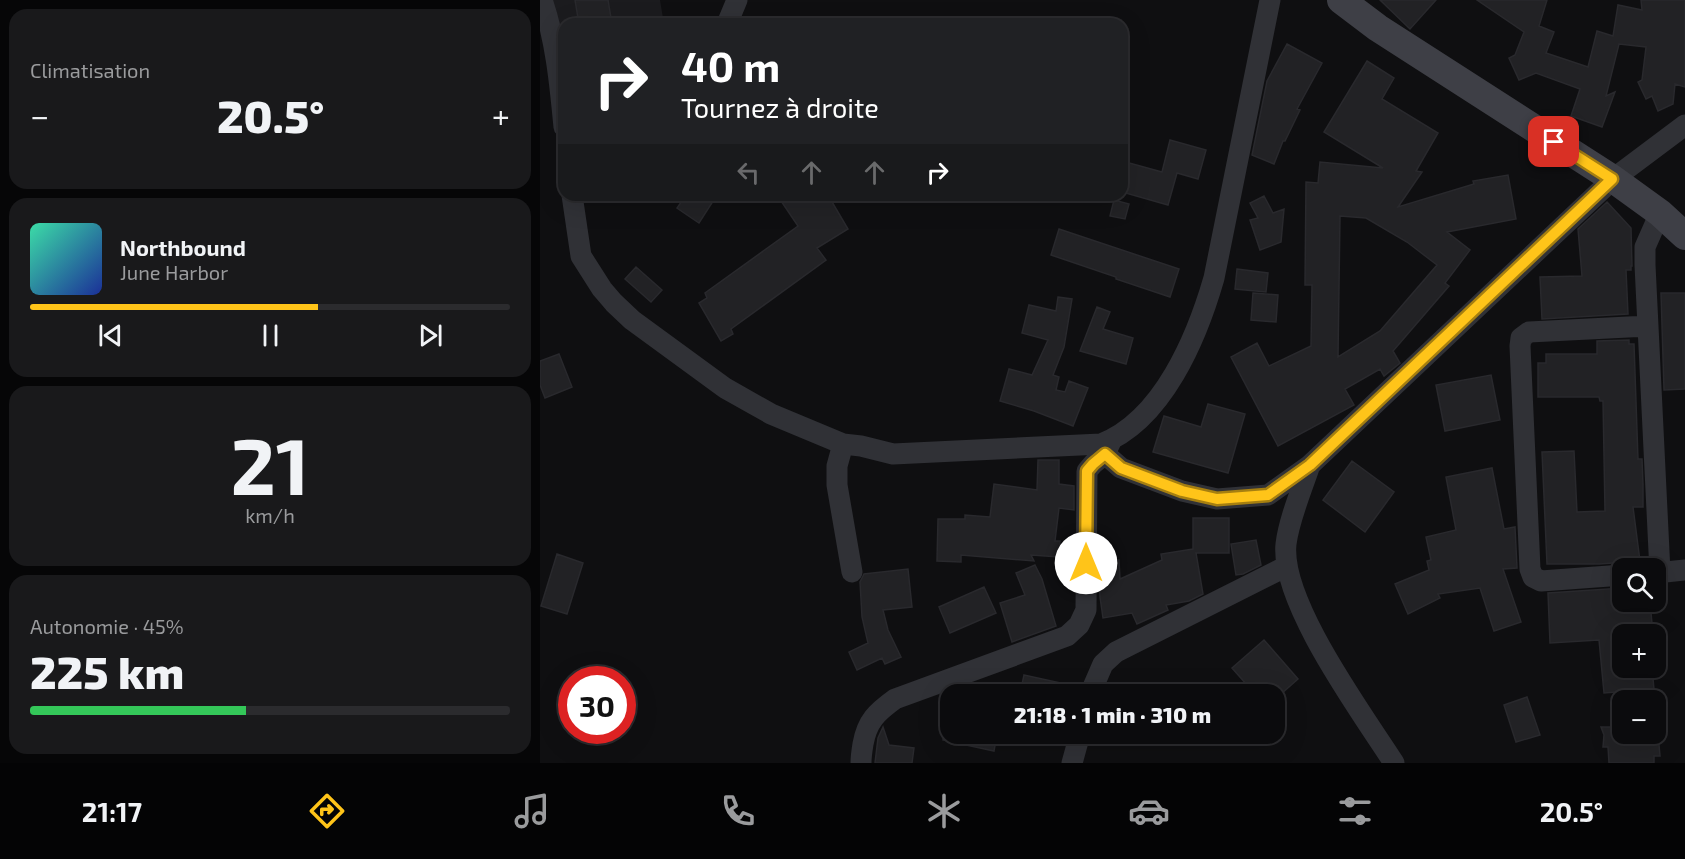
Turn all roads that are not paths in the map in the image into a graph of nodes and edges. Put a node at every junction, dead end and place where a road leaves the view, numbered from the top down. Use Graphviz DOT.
graph roads {
  1 [pos="542,0"];
  2 [pos="737,0"];
  3 [pos="1270,0"];
  4 [pos="1341,0"];
  5 [pos="730,18"];
  6 [pos="558,62"];
  7 [pos="1685,125"];
  8 [pos="1612,179"];
  9 [pos="573,201"];
  10 [pos="1660,213"];
  11 [pos="1685,236"];
  12 [pos="1648,326"];
  13 [pos="843,444"];
  14 [pos="1108,447"];
  15 [pos="1310,465"];
  16 [pos="1657,558"];
  17 [pos="1287,566"];
  18 [pos="1685,570"];
  19 [pos="1666,571"];
  20 [pos="852,572"];
  21 [pos="1612,576"];
  22 [pos="1094,684"];
  23 [pos="1077,744"];
  24 [pos="861,763"];
  25 [pos="1072,763"];
  26 [pos="1394,763"];
  1 -- 6 [label="street"];
  2 -- 5 [label="street"];
  3 -- 14 [label="street"];
  4 -- 8 [label="street"];
  7 -- 8 [label="street"];
  8 -- 10 [label="street"];
  8 -- 15 [label="street"];
  9 -- 13 [label="street"];
  10 -- 11 [label="street"];
  10 -- 12 [label="street"];
  12 -- 16 [label="street"];
  12 -- 21 [label="street"];
  13 -- 14 [label="street"];
  13 -- 20 [label="street"];
  14 -- 15 [label="street"];
  14 -- 24 [label="street"];
  15 -- 17 [label="street"];
  17 -- 22 [label="street"];
  17 -- 26 [label="street"];
  18 -- 19 [label="street"];
  23 -- 25 [label="street"];
}
